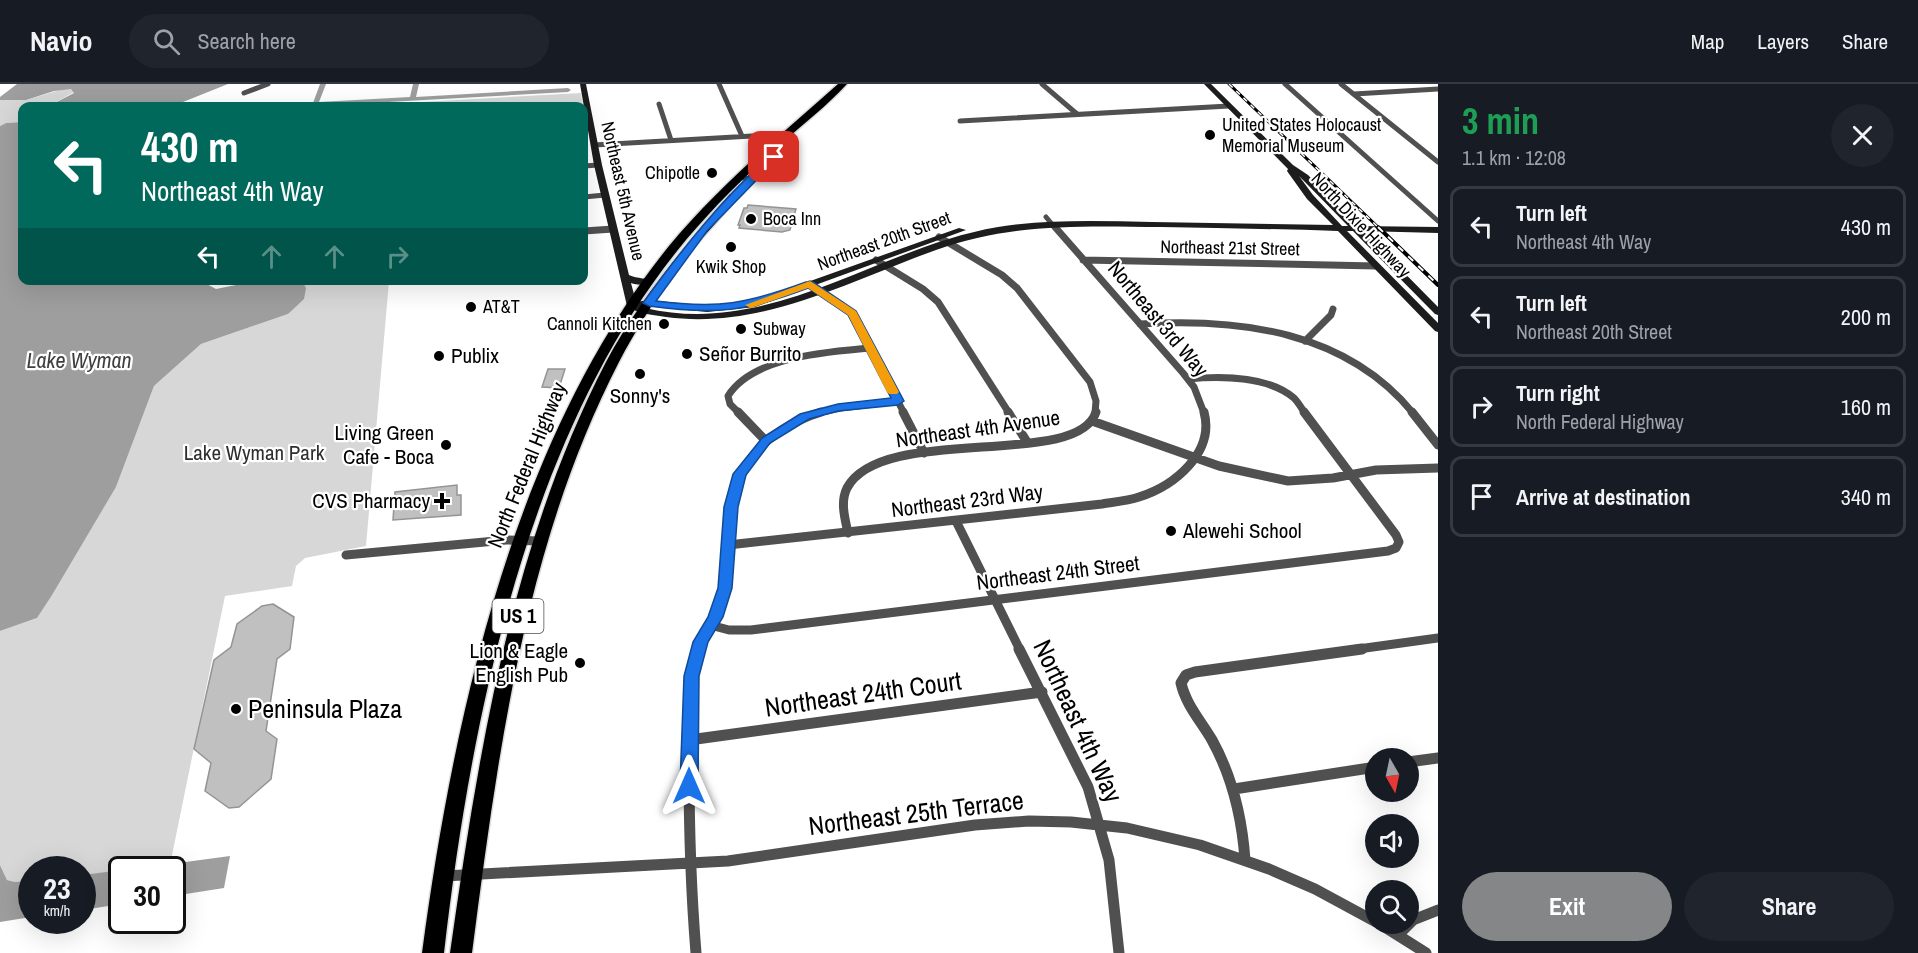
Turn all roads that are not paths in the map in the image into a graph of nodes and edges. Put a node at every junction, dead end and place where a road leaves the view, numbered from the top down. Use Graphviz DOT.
graph roads {
  1 [pos="268,84"];
  2 [pos="583,84"];
  3 [pos="718,84"];
  4 [pos="1042,84"];
  5 [pos="1208,84"];
  6 [pos="1285,84"];
  7 [pos="1341,84"];
  8 [pos="848,85"];
  9 [pos="1438,89"];
  10 [pos="244,93"];
  11 [pos="1354,94"];
  12 [pos="586,102"];
  13 [pos="659,104"];
  14 [pos="1229,106"];
  15 [pos="588,112"];
  16 [pos="1077,114"];
  17 [pos="960,121"];
  18 [pos="742,136"];
  19 [pos="671,140"];
  20 [pos="783,143"];
  21 [pos="594,145"];
  22 [pos="1438,162"];
  23 [pos="598,165"];
  24 [pos="588,166"];
  25 [pos="1290,167"];
  26 [pos="738,177"];
  27 [pos="750,179"];
  28 [pos="605,195"];
  29 [pos="588,196"];
  30 [pos="713,209"];
  31 [pos="1049,220"];
  32 [pos="1438,223"];
  33 [pos="1337,226"];
  34 [pos="1352,226"];
  35 [pos="613,229"];
  36 [pos="588,231"];
  37 [pos="1438,231"];
  38 [pos="683,237"];
  39 [pos="939,237"];
  40 [pos="695,239"];
  41 [pos="948,243"];
  42 [pos="876,260"];
  43 [pos="1083,260"];
  44 [pos="886,266"];
  45 [pos="1376,266"];
  46 [pos="626,278"];
  47 [pos="648,281"];
  48 [pos="810,284"];
  49 [pos="819,291"];
  50 [pos="641,307"];
  51 [pos="1333,309"];
  52 [pos="726,312"];
  53 [pos="1438,312"];
  54 [pos="1140,324"];
  55 [pos="1438,329"];
  56 [pos="1305,341"];
  57 [pos="871,348"];
  58 [pos="1188,379"];
  59 [pos="898,401"];
  60 [pos="1092,420"];
  61 [pos="766,441"];
  62 [pos="1028,442"];
  63 [pos="1438,445"];
  64 [pos="924,453"];
  65 [pos="1197,458"];
  66 [pos="1438,468"];
  67 [pos="1352,475"];
  68 [pos="535,501"];
  69 [pos="549,514"];
  70 [pos="956,521"];
  71 [pos="848,533"];
  72 [pos="521,539"];
  73 [pos="540,541"];
  74 [pos="728,545"];
  75 [pos="346,555"];
  76 [pos="995,599"];
  77 [pos="710,626"];
  78 [pos="1438,638"];
  79 [pos="1042,692"];
  80 [pos="689,741"];
  81 [pos="1438,758"];
  82 [pos="1419,761"];
  83 [pos="1365,769"];
  84 [pos="1234,789"];
  85 [pos="1100,825"];
  86 [pos="1245,860"];
  87 [pos="690,864"];
  88 [pos="471,875"];
  89 [pos="444,876"];
  90 [pos="1438,910"];
  91 [pos="1365,916"];
  92 [pos="1398,935"];
  93 [pos="433,953"];
  94 [pos="461,953"];
  95 [pos="696,953"];
  96 [pos="1119,953"];
  97 [pos="1426,953"];
  1 -- 10 [label="street"];
  2 -- 12 [label="street, Northeast 5th Avenue"];
  3 -- 18 [label="street"];
  4 -- 16 [label="street"];
  5 -- 14 [label="street, North Dixie Highway"];
  6 -- 32 [label="street"];
  7 -- 11 [label="street"];
  8 -- 20 [label="main road, North Federal Highway / US 1"];
  9 -- 11 [label="street"];
  11 -- 22 [label="street"];
  13 -- 19 [label="street"];
  14 -- 16 [label="street"];
  14 -- 25 [label="street, North Dixie Highway"];
  15 -- 21 [label="street, Northeast 5th Avenue"];
  16 -- 17 [label="street"];
  18 -- 19 [label="street"];
  18 -- 20 [label="street"];
  19 -- 21 [label="street"];
  20 -- 26 [label="main road, North Federal Highway / US 1"];
  20 -- 27 [label="main road, North Federal Highway / US 1"];
  21 -- 23 [label="street, Northeast 5th Avenue"];
  23 -- 24 [label="street"];
  23 -- 28 [label="street, Northeast 5th Avenue"];
  25 -- 33 [label="street, North Dixie Highway"];
  25 -- 34 [label="street, North Dixie Highway"];
  26 -- 27 [label="street"];
  26 -- 30 [label="main road, North Federal Highway / US 1"];
  27 -- 30 [label="main road, North Federal Highway / US 1"];
  28 -- 29 [label="street"];
  28 -- 35 [label="street, Northeast 5th Avenue"];
  30 -- 38 [label="main road, North Federal Highway / US 1"];
  30 -- 40 [label="main road, North Federal Highway / US 1"];
  31 -- 33 [label="street, Northeast 20th Street"];
  31 -- 39 [label="street, Northeast 20th Street"];
  31 -- 41 [label="street, Northeast 20th Street"];
  31 -- 43 [label="street, Northeast 3rd Way"];
  32 -- 34 [label="street"];
  33 -- 34 [label="street, Northeast 20th Street"];
  33 -- 45 [label="street, North Dixie Highway"];
  34 -- 37 [label="street"];
  34 -- 53 [label="street, North Dixie Highway"];
  35 -- 36 [label="street"];
  35 -- 46 [label="street, Northeast 5th Avenue"];
  38 -- 40 [label="main road"];
  38 -- 47 [label="main road, North Federal Highway / US 1"];
  39 -- 41 [label="street, Northeast 4th Avenue"];
  39 -- 42 [label="street, Northeast 20th Street"];
  40 -- 50 [label="main road, North Federal Highway / US 1"];
  41 -- 44 [label="street, Northeast 20th Street"];
  41 -- 60 [label="street, Northeast 4th Avenue"];
  42 -- 44 [label="street"];
  42 -- 48 [label="street, Northeast 20th Street"];
  43 -- 45 [label="street, Northeast 21st Street"];
  43 -- 54 [label="street, Northeast 3rd Way"];
  44 -- 49 [label="street, Northeast 20th Street"];
  44 -- 62 [label="street"];
  45 -- 55 [label="street, North Dixie Highway"];
  46 -- 47 [label="street"];
  46 -- 50 [label="street, Northeast 5th Avenue"];
  47 -- 50 [label="main road, North Federal Highway / US 1"];
  48 -- 49 [label="street"];
  48 -- 52 [label="street, Northeast 20th Street"];
  49 -- 52 [label="street, Northeast 20th Street"];
  49 -- 57 [label="street"];
  50 -- 52 [label="street, Northeast 20th Street"];
  50 -- 68 [label="main road, North Federal Highway / US 1"];
  50 -- 69 [label="main road, North Federal Highway / US 1"];
  51 -- 56 [label="street"];
  54 -- 56 [label="street"];
  54 -- 58 [label="street, Northeast 3rd Way"];
  56 -- 63 [label="street"];
  57 -- 59 [label="street"];
  57 -- 61 [label="street"];
  58 -- 65 [label="street, Northeast 3rd Way"];
  58 -- 67 [label="street"];
  59 -- 61 [label="street"];
  59 -- 64 [label="street"];
  60 -- 62 [label="street, Northeast 4th Avenue"];
  60 -- 65 [label="street"];
  61 -- 74 [label="street"];
  62 -- 64 [label="street, Northeast 4th Avenue"];
  64 -- 71 [label="street, Northeast 4th Avenue"];
  65 -- 67 [label="street"];
  65 -- 70 [label="street, Northeast 23rd Way"];
  66 -- 67 [label="street"];
  67 -- 76 [label="street, Northeast 24th Street"];
  68 -- 69 [label="main road"];
  68 -- 72 [label="main road, North Federal Highway / US 1"];
  69 -- 73 [label="main road, North Federal Highway / US 1"];
  70 -- 71 [label="street, Northeast 23rd Way"];
  70 -- 76 [label="street, Northeast 4th Way"];
  71 -- 74 [label="street, Northeast 23rd Way"];
  72 -- 73 [label="street"];
  72 -- 75 [label="street"];
  72 -- 89 [label="main road, North Federal Highway / US 1"];
  73 -- 88 [label="main road, North Federal Highway / US 1"];
  74 -- 77 [label="street"];
  76 -- 77 [label="street, Northeast 24th Street"];
  76 -- 79 [label="street, Northeast 4th Way"];
  77 -- 80 [label="street"];
  78 -- 84 [label="street"];
  79 -- 80 [label="street, Northeast 24th Court"];
  79 -- 85 [label="street, Northeast 4th Way"];
  80 -- 87 [label="street"];
  81 -- 82 [label="street"];
  83 -- 84 [label="street"];
  84 -- 86 [label="street"];
  85 -- 86 [label="street, Northeast 25th Terrace"];
  85 -- 87 [label="street, Northeast 25th Terrace"];
  85 -- 96 [label="street, Northeast 4th Way"];
  86 -- 91 [label="street, Northeast 25th Terrace"];
  87 -- 88 [label="street, Northeast 25th Terrace"];
  87 -- 95 [label="street"];
  88 -- 89 [label="street, Northeast 25th Terrace"];
  88 -- 94 [label="main road, North Federal Highway / US 1"];
  89 -- 93 [label="main road, North Federal Highway / US 1"];
  90 -- 92 [label="street"];
  92 -- 97 [label="street"];
}
